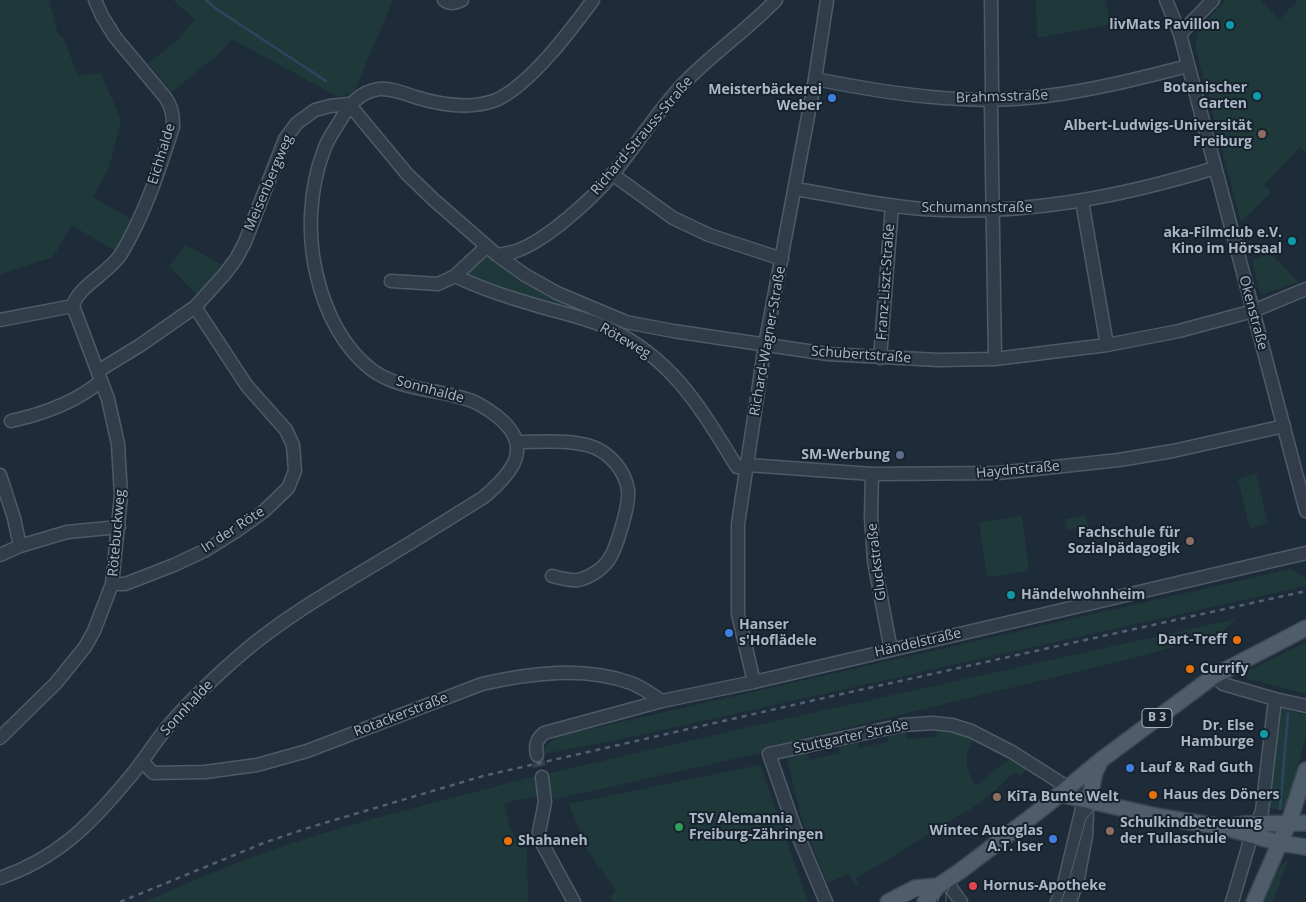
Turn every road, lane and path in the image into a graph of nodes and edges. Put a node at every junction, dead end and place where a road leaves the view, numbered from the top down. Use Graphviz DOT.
graph roads {
  1 [pos="95,0"];
  2 [pos="444,0"];
  3 [pos="462,0"];
  4 [pos="593,0"];
  5 [pos="776,0"];
  6 [pos="827,0"];
  7 [pos="991,0"];
  8 [pos="1166,0"];
  9 [pos="1213,0"];
  10 [pos="1180,34"];
  11 [pos="1188,66"];
  12 [pos="815,79"];
  13 [pos="991,100"];
  14 [pos="349,104"];
  15 [pos="1215,168"];
  16 [pos="612,174"];
  17 [pos="796,189"];
  18 [pos="1082,201"];
  19 [pos="892,206"];
  20 [pos="993,210"];
  21 [pos="486,246"];
  22 [pos="497,255"];
  23 [pos="782,259"];
  24 [pos="455,276"];
  25 [pos="391,281"];
  26 [pos="1306,289"];
  27 [pos="73,306"];
  28 [pos="195,307"];
  29 [pos="1253,311"];
  30 [pos="0,320"];
  31 [pos="766,345"];
  32 [pos="1107,345"];
  33 [pos="880,358"];
  34 [pos="996,359"];
  35 [pos="100,376"];
  36 [pos="11,422"];
  37 [pos="1284,426"];
  38 [pos="517,442"];
  39 [pos="748,465"];
  40 [pos="872,474"];
  41 [pos="0,475"];
  42 [pos="1306,511"];
  43 [pos="119,527"];
  44 [pos="20,546"];
  45 [pos="1306,553"];
  46 [pos="0,555"];
  47 [pos="552,576"];
  48 [pos="112,584"];
  49 [pos="1306,628"];
  50 [pos="891,650"];
  51 [pos="1214,676"];
  52 [pos="754,682"];
  53 [pos="1274,699"];
  54 [pos="662,701"];
  55 [pos="1306,706"];
  56 [pos="0,738"];
  57 [pos="536,749"];
  58 [pos="1100,760"];
  59 [pos="142,761"];
  60 [pos="1306,770"];
  61 [pos="542,776"];
  62 [pos="1075,796"];
  63 [pos="1289,822"];
  64 [pos="1306,823"];
  65 [pos="1255,830"];
  66 [pos="1280,843"];
  67 [pos="1306,847"];
  68 [pos="0,878"];
  69 [pos="932,893"];
  70 [pos="574,902"];
  71 [pos="826,902"];
  72 [pos="888,902"];
  73 [pos="960,902"];
  74 [pos="1057,902"];
  75 [pos="1070,902"];
  76 [pos="1232,902"];
  77 [pos="1254,902"];
  1 -- 27 [label="street, Eichhalde"];
  2 -- 3 [label="street"];
  4 -- 14 [label="street"];
  5 -- 16 [label="street, Richard-Strauss-Straße"];
  6 -- 12 [label="street, Richard-Wagner-Straße"];
  7 -- 13 [label="street"];
  8 -- 10 [label="street, Okenstraße"];
  9 -- 10 [label="street"];
  10 -- 11 [label="street, Okenstraße"];
  11 -- 13 [label="street, Brahmsstraße"];
  11 -- 15 [label="street, Okenstraße"];
  12 -- 13 [label="street, Brahmsstraße"];
  12 -- 17 [label="street, Richard-Wagner-Straße"];
  13 -- 20 [label="street"];
  14 -- 21 [label="street"];
  14 -- 28 [label="street, Meisenbergweg"];
  14 -- 38 [label="street, Sonnhalde"];
  15 -- 18 [label="street, Schumannstraße"];
  15 -- 29 [label="street, Okenstraße"];
  16 -- 22 [label="street, Richard-Strauss-Straße"];
  16 -- 23 [label="street"];
  17 -- 19 [label="street, Schumannstraße"];
  17 -- 23 [label="street, Richard-Wagner-Straße"];
  18 -- 20 [label="street, Schumannstraße"];
  18 -- 32 [label="street"];
  19 -- 20 [label="street, Schumannstraße"];
  19 -- 33 [label="street, Franz-Liszt-Straße"];
  20 -- 34 [label="street"];
  21 -- 22 [label="street, Schubertstraße"];
  21 -- 24 [label="street"];
  22 -- 31 [label="street, Schubertstraße"];
  23 -- 31 [label="street, Richard-Wagner-Straße"];
  24 -- 25 [label="street"];
  24 -- 39 [label="street, Röteweg"];
  26 -- 29 [label="street, Schubertstraße"];
  27 -- 30 [label="street"];
  27 -- 35 [label="street, Rötebuckweg"];
  28 -- 35 [label="street, Meisenbergweg"];
  28 -- 48 [label="street, In der Röte"];
  29 -- 32 [label="street, Schubertstraße"];
  29 -- 37 [label="street, Okenstraße"];
  31 -- 33 [label="street, Schubertstraße"];
  31 -- 39 [label="street, Richard-Wagner-Straße"];
  32 -- 34 [label="street, Schubertstraße"];
  33 -- 34 [label="street, Schubertstraße"];
  35 -- 36 [label="street"];
  35 -- 43 [label="street, Rötebuckweg"];
  37 -- 40 [label="street, Haydnstraße"];
  37 -- 42 [label="street, Okenstraße"];
  38 -- 47 [label="street"];
  38 -- 59 [label="street, Sonnhalde"];
  39 -- 40 [label="street, Haydnstraße"];
  39 -- 52 [label="street, Richard-Wagner-Straße"];
  40 -- 50 [label="street, Gluckstraße"];
  41 -- 44 [label="street"];
  43 -- 44 [label="street"];
  43 -- 48 [label="street, Rötebuckweg"];
  44 -- 46 [label="street"];
  45 -- 50 [label="street, Händelstraße"];
  48 -- 56 [label="street, Rötebuckweg"];
  49 -- 51 [label="main road, B 3"];
  50 -- 52 [label="street, Händelstraße"];
  51 -- 53 [label="street"];
  51 -- 58 [label="main road, B 3"];
  52 -- 54 [label="street, Händelstraße"];
  53 -- 55 [label="street"];
  53 -- 65 [label="street"];
  54 -- 57 [label="street, Händelstraße"];
  54 -- 59 [label="street, Rotackerstraße"];
  58 -- 62 [label="main road, B 3"];
  58 -- 62 [label="main road"];
  59 -- 68 [label="street, Sonnhalde"];
  60 -- 63 [label="main road"];
  61 -- 70 [label="street"];
  62 -- 65 [label="main road"];
  62 -- 69 [label="main road, B 3"];
  62 -- 71 [label="street, Stuttgarter Straße"];
  62 -- 74 [label="street"];
  62 -- 75 [label="street"];
  63 -- 64 [label="main road"];
  63 -- 65 [label="main road"];
  63 -- 66 [label="main road"];
  65 -- 66 [label="main road"];
  65 -- 76 [label="street"];
  66 -- 67 [label="main road"];
  66 -- 77 [label="main road"];
  69 -- 72 [label="main road, B 3"];
  69 -- 73 [label="street"];
}
